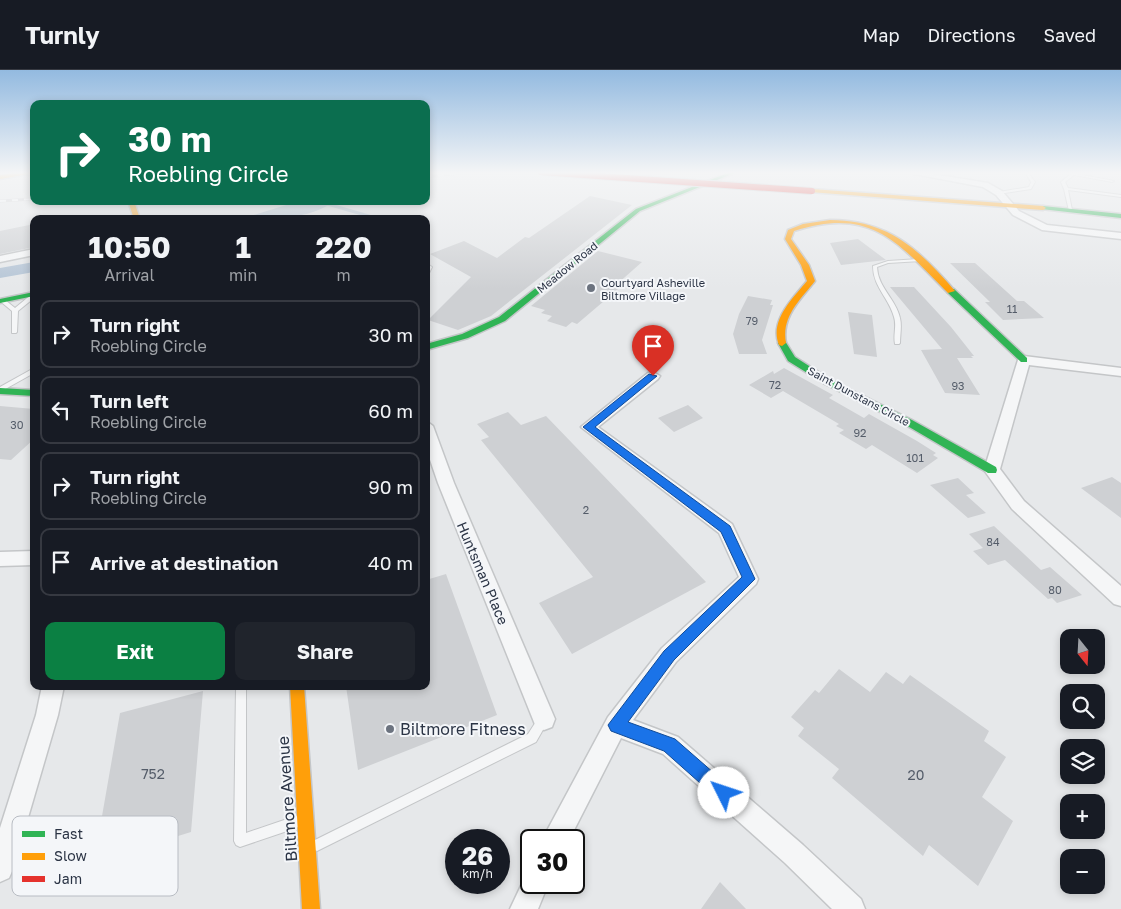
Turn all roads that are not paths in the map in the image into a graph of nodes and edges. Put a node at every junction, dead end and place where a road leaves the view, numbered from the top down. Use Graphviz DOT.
graph roads {
  1 [pos="637,211"];
  2 [pos="1016,211"];
  3 [pos="1080,211"];
  4 [pos="1121,216"];
  5 [pos="1121,236"];
  6 [pos="30,253"];
  7 [pos="0,259"];
  8 [pos="919,260"];
  9 [pos="30,296"];
  10 [pos="30,298"];
  11 [pos="2,301"];
  12 [pos="15,311"];
  13 [pos="14,332"];
  14 [pos="897,343"];
  15 [pos="430,346"];
  16 [pos="1024,360"];
  17 [pos="30,372"];
  18 [pos="1121,372"];
  19 [pos="653,376"];
  20 [pos="0,390"];
  21 [pos="30,393"];
  22 [pos="430,437"];
  23 [pos="992,470"];
  24 [pos="0,558"];
  25 [pos="30,558"];
  26 [pos="1121,598"];
  27 [pos="52,690"];
  28 [pos="241,690"];
  29 [pos="296,690"];
  30 [pos="544,719"];
  31 [pos="616,725"];
  32 [pos="16,816"];
  33 [pos="305,819"];
  34 [pos="12,828"];
  35 [pos="561,829"];
  36 [pos="307,850"];
  37 [pos="0,870"];
  38 [pos="531,894"];
  39 [pos="311,909"];
  40 [pos="524,909"];
  41 [pos="851,909"];
  1 -- 15 [label="main road, Meadow Road"];
  2 -- 5 [label="street"];
  3 -- 4 [label="main road"];
  6 -- 7 [label="street"];
  8 -- 14 [label="lane"];
  8 -- 16 [label="main road, Saint Dunstans Circle"];
  8 -- 23 [label="main road, Saint Dunstans Circle"];
  9 -- 11 [label="main road"];
  10 -- 12 [label="lane"];
  11 -- 12 [label="lane"];
  12 -- 13 [label="lane"];
  16 -- 18 [label="street"];
  16 -- 23 [label="street"];
  17 -- 20 [label="lane"];
  19 -- 31 [label="street"];
  20 -- 21 [label="main road"];
  22 -- 30 [label="street, Huntsman Place"];
  23 -- 26 [label="street"];
  24 -- 25 [label="street"];
  27 -- 32 [label="street"];
  28 -- 33 [label="lane"];
  29 -- 33 [label="main road, Biltmore Avenue"];
  30 -- 36 [label="lane"];
  31 -- 35 [label="street"];
  31 -- 41 [label="street"];
  33 -- 36 [label="main road, Biltmore Avenue"];
  34 -- 37 [label="street"];
  36 -- 39 [label="main road, Biltmore Avenue"];
  38 -- 40 [label="street"];
}
